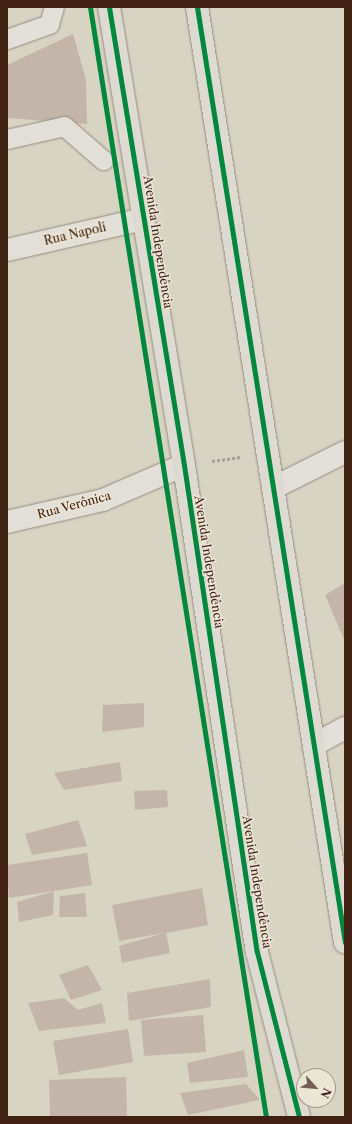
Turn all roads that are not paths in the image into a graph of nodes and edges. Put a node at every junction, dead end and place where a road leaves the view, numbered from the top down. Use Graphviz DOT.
graph roads {
  1 [pos="54,7"];
  2 [pos="110,7"];
  3 [pos="197,7"];
  4 [pos="7,39"];
  5 [pos="7,138"];
  6 [pos="103,160"];
  7 [pos="144,219"];
  8 [pos="7,250"];
  9 [pos="345,452"];
  10 [pos="184,465"];
  11 [pos="273,488"];
  12 [pos="7,522"];
  13 [pos="345,728"];
  14 [pos="314,745"];
  15 [pos="345,942"];
  16 [pos="299,1117"];
  1 -- 4 [label="lane"];
  2 -- 7 [label="main road, Avenida Independência"];
  3 -- 11 [label="main road"];
  5 -- 6 [label="lane"];
  7 -- 8 [label="street, Rua Napoli"];
  7 -- 10 [label="main road, Avenida Independência"];
  9 -- 11 [label="street"];
  10 -- 12 [label="street, Rua Verônica"];
  10 -- 16 [label="main road, Avenida Independência"];
  11 -- 14 [label="main road"];
  13 -- 14 [label="street"];
  14 -- 15 [label="main road"];
}
